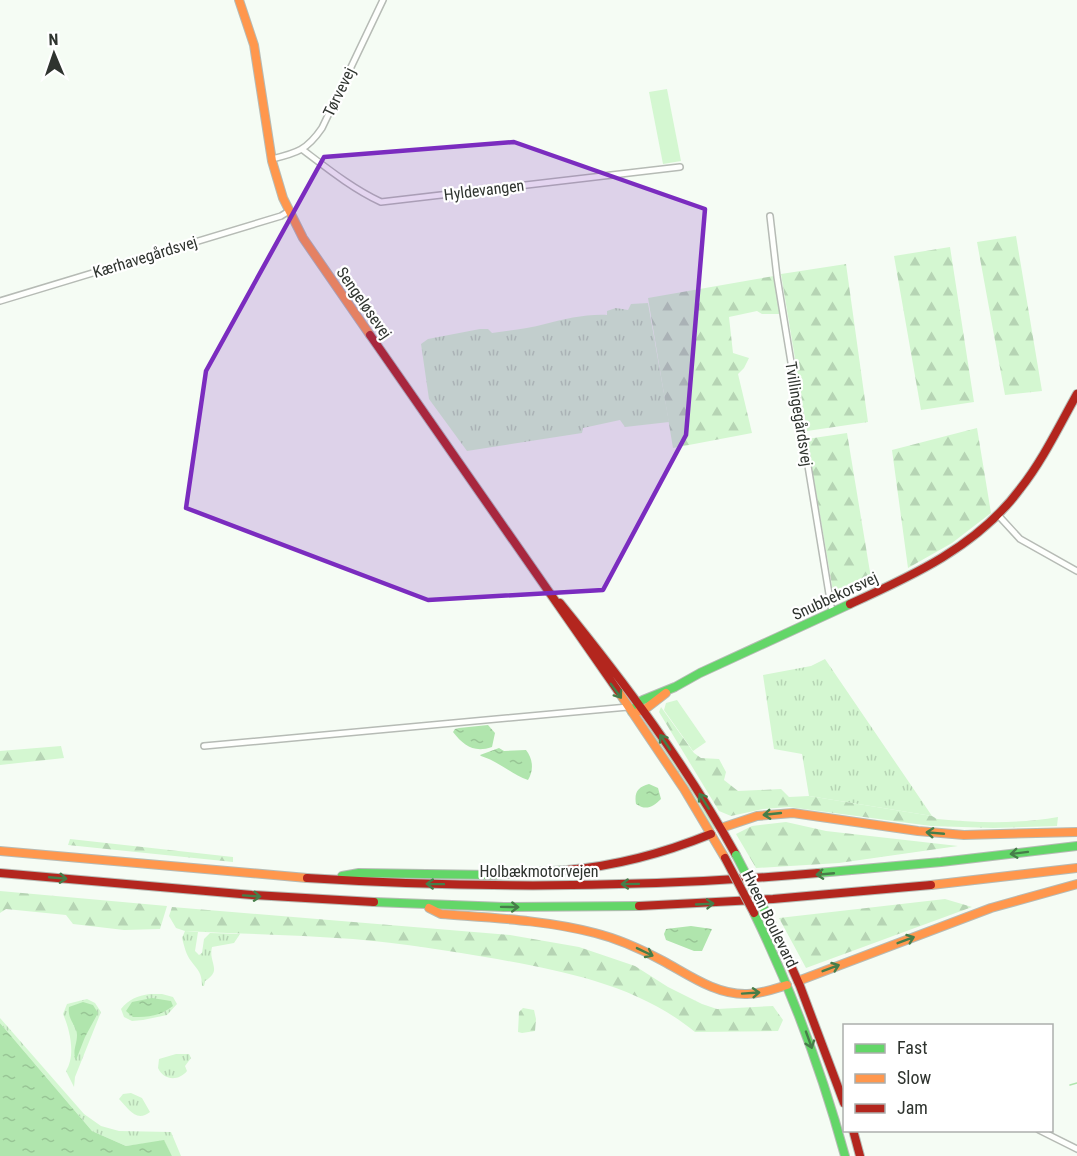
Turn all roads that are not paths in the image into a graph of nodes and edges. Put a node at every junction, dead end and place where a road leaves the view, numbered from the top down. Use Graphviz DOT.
graph roads {
  1 [pos="239,0"];
  2 [pos="383,0"];
  3 [pos="303,150"];
  4 [pos="272,159"];
  5 [pos="680,166"];
  6 [pos="289,212"];
  7 [pos="770,216"];
  8 [pos="0,301"];
  9 [pos="1077,394"];
  10 [pos="998,515"];
  11 [pos="1077,571"];
  12 [pos="545,587"];
  13 [pos="831,612"];
  14 [pos="675,687"];
  15 [pos="639,702"];
  16 [pos="630,710"];
  17 [pos="644,710"];
  18 [pos="204,746"];
  19 [pos="721,828"];
  20 [pos="1077,832"];
  21 [pos="711,834"];
  22 [pos="1077,846"];
  23 [pos="0,850"];
  24 [pos="1077,868"];
  25 [pos="0,873"];
  26 [pos="321,879"];
  27 [pos="1077,884"];
  28 [pos="426,906"];
  29 [pos="798,981"];
  30 [pos="787,985"];
  31 [pos="843,1100"];
  32 [pos="853,1132"];
  33 [pos="1041,1132"];
  34 [pos="1077,1149"];
  35 [pos="845,1156"];
  36 [pos="860,1156"];
  1 -- 4 [label="main road, Sengeløsevej"];
  2 -- 3 [label="street, Tørvevej"];
  3 -- 4 [label="street"];
  3 -- 5 [label="street, Hyldevangen"];
  4 -- 6 [label="main road, Sengeløsevej"];
  6 -- 8 [label="street, Kærhavegårdsvej"];
  6 -- 12 [label="main road, Sengeløsevej"];
  7 -- 13 [label="street, Tvillingegårdsvej"];
  9 -- 10 [label="main road, Snubbekorsvej"];
  10 -- 11 [label="street"];
  10 -- 13 [label="main road, Snubbekorsvej"];
  12 -- 15 [label="main road, Sengeløsevej"];
  12 -- 16 [label="main road, Sengeløsevej, one-way"];
  13 -- 14 [label="main road, Snubbekorsvej"];
  14 -- 15 [label="main road, Snubbekorsvej"];
  14 -- 17 [label="main road, Snubbekorsvej"];
  15 -- 16 [label="main road"];
  15 -- 17 [label="main road, Hveen Boulevard"];
  16 -- 17 [label="main road, Snubbekorsvej"];
  16 -- 18 [label="street"];
  16 -- 21 [label="main road, Hveen Boulevard"];
  19 -- 17 [label="main road, Hveen Boulevard, one-way"];
  20 -- 19 [label="main road, one-way"];
  19 -- 21 [label="main road"];
  19 -- 29 [label="main road, Hveen Boulevard, bridge"];
  21 -- 26 [label="main road"];
  21 -- 30 [label="main road, Hveen Boulevard, bridge"];
  22 -- 26 [label="main road, Holbækmotorvejen, one-way"];
  23 -- 26 [label="main road, Holbækmotorvejen"];
  28 -- 24 [label="main road, one-way"];
  25 -- 28 [label="main road, one-way"];
  29 -- 27 [label="main road, one-way"];
  28 -- 30 [label="main road, one-way"];
  29 -- 30 [label="main road"];
  29 -- 31 [label="main road, Hveen Boulevard"];
  30 -- 35 [label="main road, Hveen Boulevard, one-way"];
  32 -- 36 [label="main road"];
  33 -- 34 [label="street"];
}
